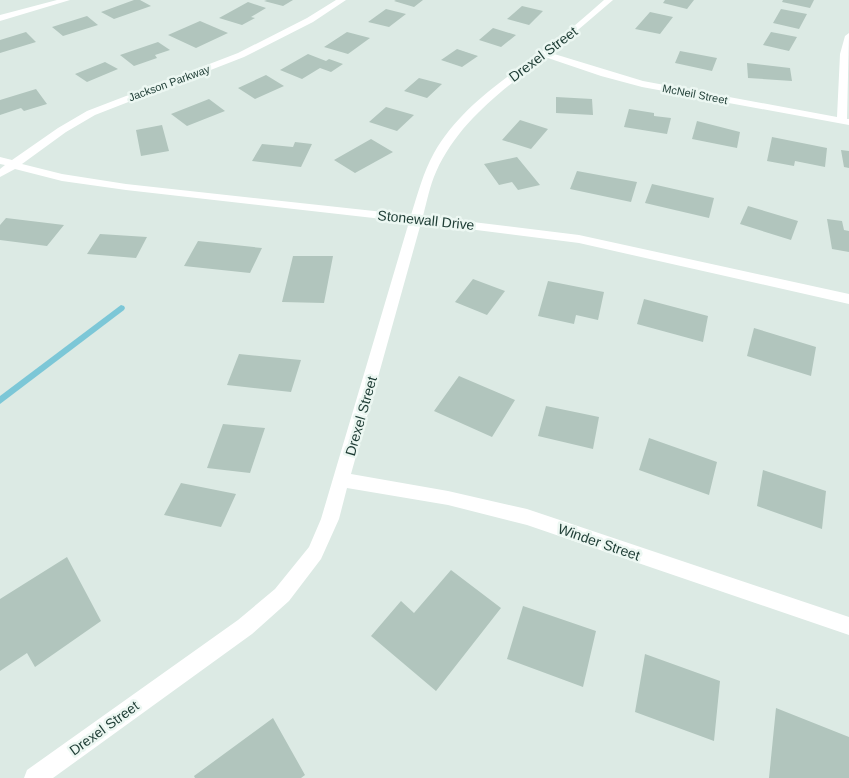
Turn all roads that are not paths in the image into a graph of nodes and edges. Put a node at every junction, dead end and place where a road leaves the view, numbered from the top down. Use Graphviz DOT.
graph roads {
  1 [pos="66,0"];
  2 [pos="342,0"];
  3 [pos="609,0"];
  4 [pos="0,18"];
  5 [pos="849,36"];
  6 [pos="544,54"];
  7 [pos="846,122"];
  8 [pos="0,160"];
  9 [pos="12,165"];
  10 [pos="0,174"];
  11 [pos="416,219"];
  12 [pos="849,300"];
  13 [pos="343,480"];
  14 [pos="849,626"];
  15 [pos="35,778"];
  1 -- 4 [label="street"];
  2 -- 9 [label="street, Jackson Parkway"];
  3 -- 6 [label="street, Drexel Street"];
  5 -- 7 [label="street"];
  6 -- 7 [label="street, McNeil Street"];
  6 -- 11 [label="street, Drexel Street"];
  8 -- 9 [label="street, Stonewall Drive"];
  9 -- 10 [label="street, Jackson Parkway"];
  9 -- 11 [label="street, Stonewall Drive"];
  11 -- 12 [label="street, Stonewall Drive"];
  11 -- 13 [label="street, Drexel Street"];
  13 -- 14 [label="street, Winder Street"];
  13 -- 15 [label="street, Drexel Street"];
}
